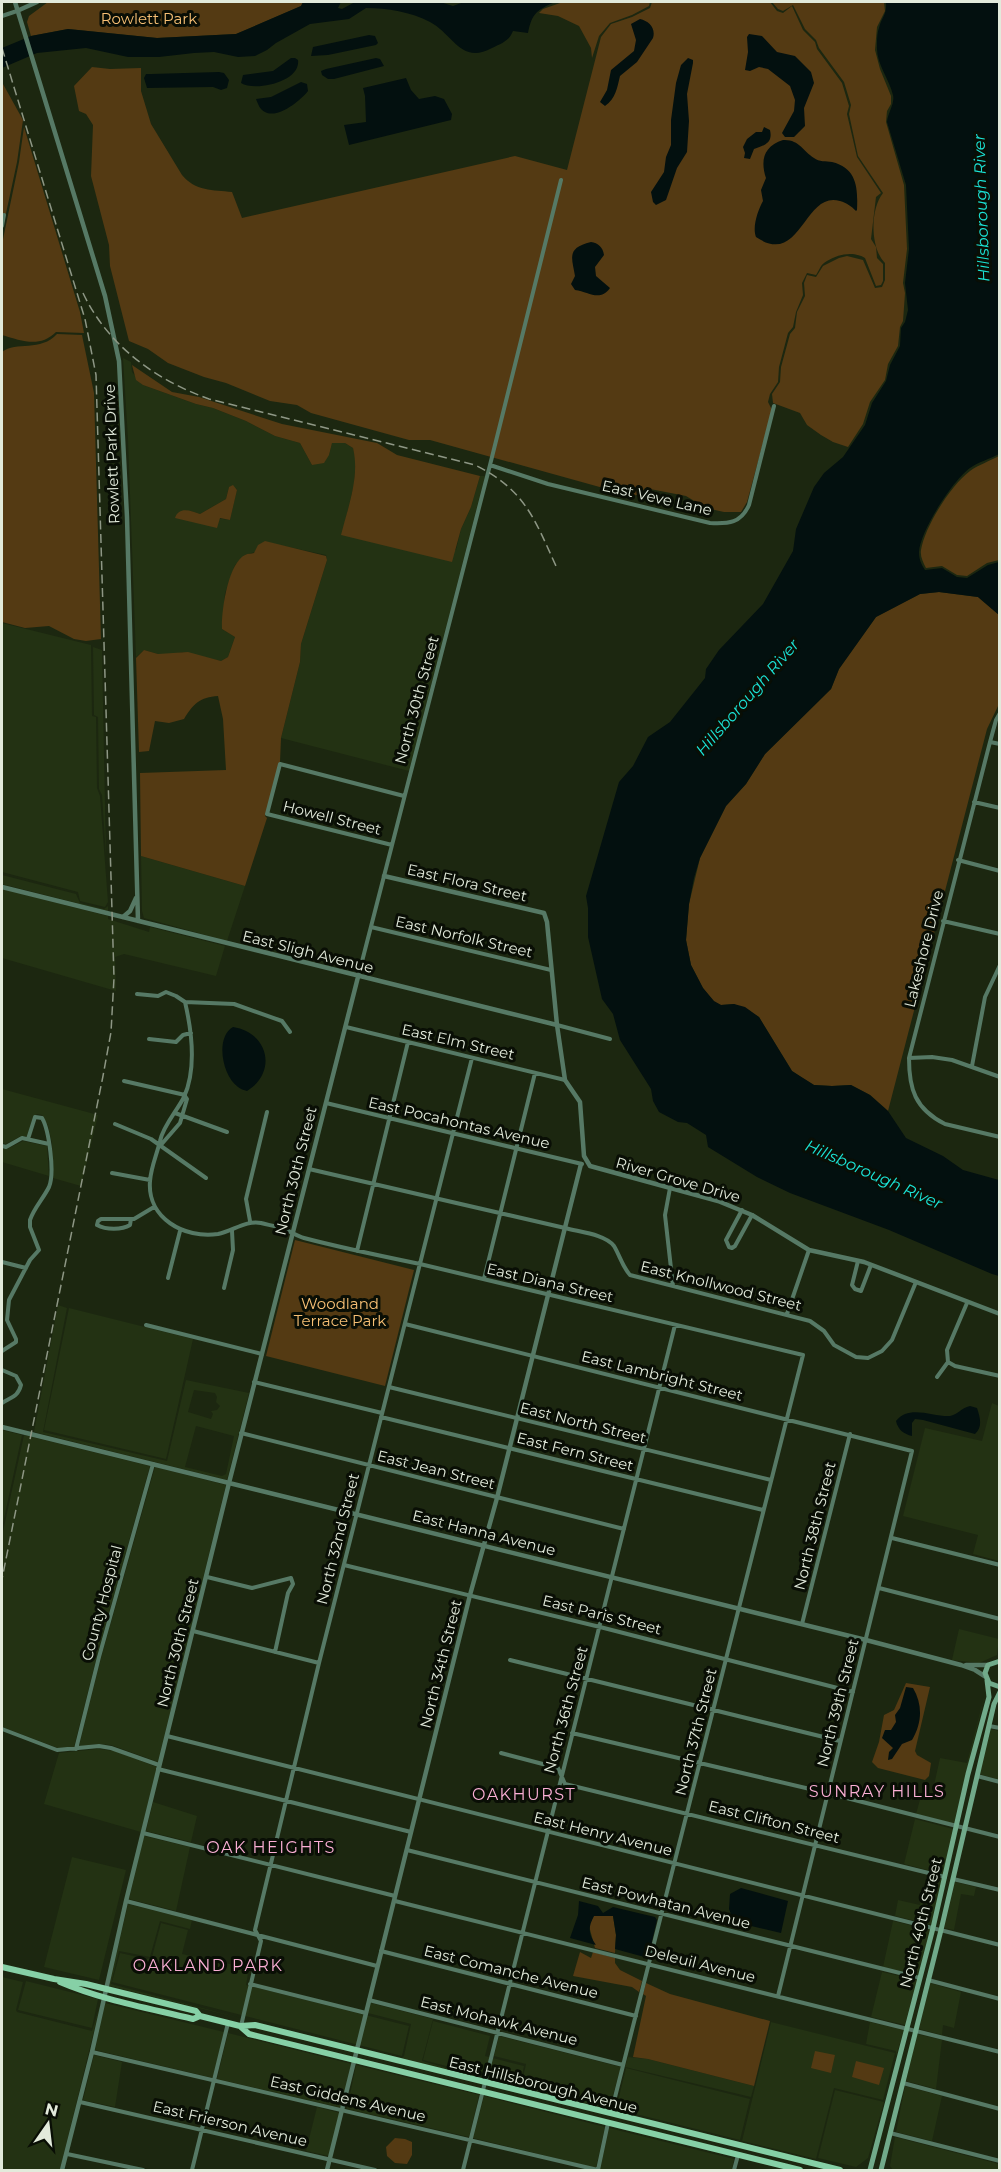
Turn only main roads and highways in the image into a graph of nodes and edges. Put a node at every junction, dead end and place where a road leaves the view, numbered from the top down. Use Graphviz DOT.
graph roads {
  1 [pos="999,1653"];
  2 [pos="999,1661"];
  3 [pos="990,1664"];
  4 [pos="986,1679"];
  5 [pos="999,1687"];
  6 [pos="999,1692"];
  7 [pos="2,1967"];
  8 [pos="54,1979"];
  9 [pos="200,2016"];
  10 [pos="240,2026"];
  11 [pos="611,2114"];
  12 [pos="589,2118"];
  13 [pos="632,2120"];
  14 [pos="608,2123"];
  15 [pos="692,2135"];
  16 [pos="681,2141"];
  17 [pos="758,2150"];
  18 [pos="738,2155"];
  19 [pos="800,2170"];
  20 [pos="840,2170"];
  21 [pos="870,2170"];
  22 [pos="880,2170"];
  1 -- 3 [label="main road"];
  2 -- 3 [label="main road"];
  3 -- 4 [label="main road, North 40th Street"];
  4 -- 5 [label="main road"];
  4 -- 21 [label="main road, North 40th Street"];
  6 -- 22 [label="main road, North 40th Street"];
  7 -- 8 [label="main road, East Hillsborough Avenue"];
  8 -- 9 [label="main road, East Hillsborough Avenue"];
  8 -- 9 [label="main road, East Hillsborough Avenue"];
  9 -- 10 [label="main road, East Hillsborough Avenue"];
  10 -- 11 [label="main road, East Hillsborough Avenue"];
  10 -- 12 [label="main road, East Hillsborough Avenue"];
  11 -- 12 [label="main road"];
  11 -- 13 [label="main road, East Hillsborough Avenue"];
  12 -- 14 [label="main road, East Hillsborough Avenue"];
  13 -- 14 [label="main road"];
  13 -- 15 [label="main road, East Hillsborough Avenue"];
  14 -- 16 [label="main road, East Hillsborough Avenue"];
  15 -- 16 [label="main road"];
  15 -- 17 [label="main road, East Hillsborough Avenue"];
  16 -- 18 [label="main road, East Hillsborough Avenue"];
  17 -- 18 [label="main road"];
  17 -- 20 [label="main road, East Hillsborough Avenue"];
  18 -- 19 [label="main road, East Hillsborough Avenue"];
}
